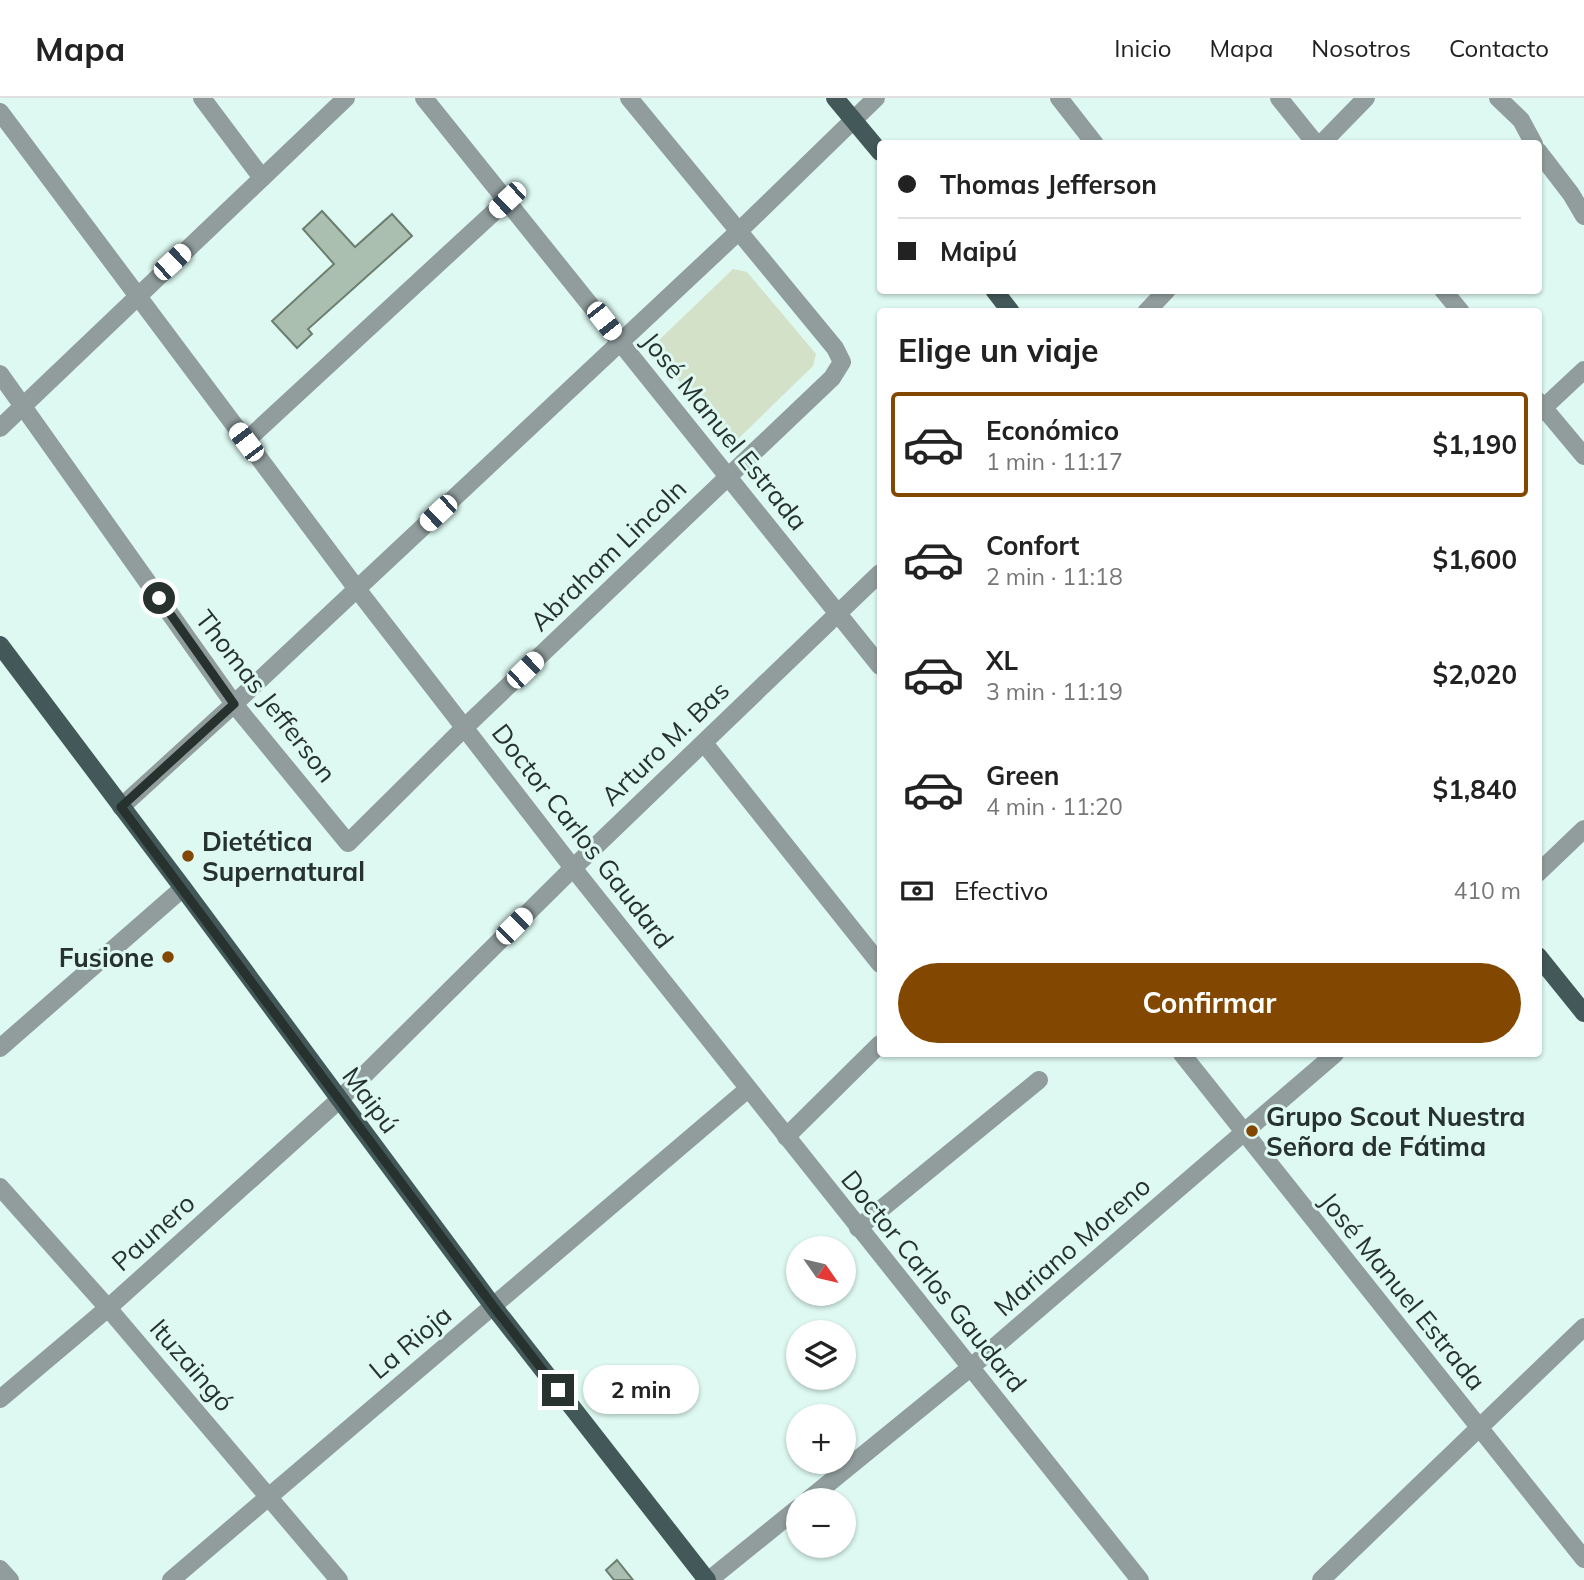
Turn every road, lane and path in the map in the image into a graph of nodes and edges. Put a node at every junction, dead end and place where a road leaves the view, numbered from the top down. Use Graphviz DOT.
graph roads {
  1 [pos="202,98"];
  2 [pos="346,98"];
  3 [pos="424,98"];
  4 [pos="629,98"];
  5 [pos="835,98"];
  6 [pos="876,98"];
  7 [pos="1059,98"];
  8 [pos="1279,98"];
  9 [pos="1366,98"];
  10 [pos="1498,98"];
  11 [pos="0,112"];
  12 [pos="854,120"];
  13 [pos="1092,140"];
  14 [pos="1315,140"];
  15 [pos="1322,140"];
  16 [pos="1532,140"];
  17 [pos="877,148"];
  18 [pos="1542,156"];
  19 [pos="262,178"];
  20 [pos="507,200"];
  21 [pos="1584,216"];
  22 [pos="738,231"];
  23 [pos="997,294"];
  24 [pos="1163,294"];
  25 [pos="1446,294"];
  26 [pos="136,295"];
  27 [pos="1008,308"];
  28 [pos="1150,308"];
  29 [pos="1458,308"];
  30 [pos="620,342"];
  31 [pos="1584,370"];
  32 [pos="0,374"];
  33 [pos="24,405"];
  34 [pos="1542,405"];
  35 [pos="1542,409"];
  36 [pos="0,428"];
  37 [pos="246,442"];
  38 [pos="1584,456"];
  39 [pos="727,478"];
  40 [pos="877,576"];
  41 [pos="357,589"];
  42 [pos="839,613"];
  43 [pos="0,645"];
  44 [pos="877,662"];
  45 [pos="234,704"];
  46 [pos="464,728"];
  47 [pos="704,743"];
  48 [pos="121,807"];
  49 [pos="1584,829"];
  50 [pos="348,843"];
  51 [pos="573,868"];
  52 [pos="1542,869"];
  53 [pos="183,888"];
  54 [pos="877,960"];
  55 [pos="1542,961"];
  56 [pos="1584,1013"];
  57 [pos="877,1047"];
  58 [pos="0,1048"];
  59 [pos="1184,1057"];
  60 [pos="1332,1057"];
  61 [pos="1038,1080"];
  62 [pos="748,1089"];
  63 [pos="338,1100"];
  64 [pos="1244,1133"];
  65 [pos="786,1137"];
  66 [pos="0,1188"];
  67 [pos="858,1228"];
  68 [pos="493,1306"];
  69 [pos="108,1307"];
  70 [pos="1584,1327"];
  71 [pos="971,1368"];
  72 [pos="0,1399"];
  73 [pos="1479,1428"];
  74 [pos="823,1488"];
  75 [pos="270,1496"];
  76 [pos="786,1518"];
  77 [pos="1584,1559"];
  78 [pos="0,1569"];
  79 [pos="9,1580"];
  80 [pos="171,1580"];
  81 [pos="339,1580"];
  82 [pos="708,1580"];
  83 [pos="1140,1580"];
  84 [pos="1321,1580"];
  1 -- 19 [label="street"];
  2 -- 19 [label="street"];
  3 -- 20 [label="street, José Manuel Estrada"];
  4 -- 22 [label="street"];
  5 -- 12 [label="main road"];
  6 -- 12 [label="street"];
  7 -- 13 [label="street"];
  8 -- 14 [label="street"];
  9 -- 15 [label="street"];
  10 -- 16 [label="street"];
  11 -- 26 [label="street, Doctor Carlos Gaudard"];
  12 -- 17 [label="main road"];
  12 -- 22 [label="street"];
  18 -- 21 [label="street"];
  19 -- 26 [label="street"];
  20 -- 30 [label="street, José Manuel Estrada"];
  20 -- 37 [label="street"];
  22 -- 30 [label="street"];
  22 -- 39 [label="street, Abraham Lincoln"];
  23 -- 27 [label="main road"];
  24 -- 28 [label="street"];
  25 -- 29 [label="street"];
  26 -- 33 [label="street"];
  26 -- 37 [label="street, Doctor Carlos Gaudard"];
  30 -- 39 [label="street, José Manuel Estrada"];
  30 -- 41 [label="street"];
  31 -- 34 [label="street"];
  32 -- 33 [label="street, Thomas Jefferson"];
  33 -- 36 [label="street"];
  33 -- 45 [label="street, Thomas Jefferson"];
  35 -- 38 [label="street"];
  37 -- 41 [label="street, Doctor Carlos Gaudard"];
  39 -- 42 [label="street, José Manuel Estrada"];
  39 -- 46 [label="street, Abraham Lincoln"];
  40 -- 42 [label="street, Arturo M. Bas"];
  41 -- 45 [label="street"];
  41 -- 46 [label="street, Doctor Carlos Gaudard"];
  42 -- 44 [label="street, José Manuel Estrada"];
  42 -- 47 [label="street, Arturo M. Bas"];
  43 -- 48 [label="main road, Maipú"];
  45 -- 48 [label="street"];
  45 -- 50 [label="street, Thomas Jefferson"];
  46 -- 50 [label="street, Abraham Lincoln"];
  46 -- 51 [label="street, Doctor Carlos Gaudard"];
  47 -- 51 [label="street, Arturo M. Bas"];
  47 -- 54 [label="street"];
  48 -- 53 [label="main road, Maipú"];
  49 -- 52 [label="street"];
  51 -- 62 [label="street, Doctor Carlos Gaudard"];
  51 -- 63 [label="street, Arturo M. Bas"];
  53 -- 58 [label="street"];
  53 -- 63 [label="main road, Maipú"];
  55 -- 56 [label="main road"];
  57 -- 65 [label="street"];
  59 -- 64 [label="street, José Manuel Estrada"];
  60 -- 64 [label="street, Mariano Moreno"];
  61 -- 67 [label="street"];
  62 -- 65 [label="street, Doctor Carlos Gaudard"];
  62 -- 68 [label="street, La Rioja"];
  63 -- 68 [label="main road, Maipú"];
  63 -- 69 [label="street, Paunero"];
  64 -- 71 [label="street, Mariano Moreno"];
  64 -- 73 [label="street, José Manuel Estrada"];
  65 -- 67 [label="street, Doctor Carlos Gaudard"];
  66 -- 69 [label="street, Ituzaingó"];
  67 -- 71 [label="street, Doctor Carlos Gaudard"];
  68 -- 75 [label="street, La Rioja"];
  68 -- 82 [label="main road, Maipú"];
  69 -- 72 [label="street, Paunero"];
  69 -- 75 [label="street, Ituzaingó"];
  70 -- 73 [label="street"];
  71 -- 74 [label="street, Mariano Moreno"];
  71 -- 83 [label="street, Doctor Carlos Gaudard"];
  73 -- 77 [label="street, José Manuel Estrada"];
  73 -- 84 [label="street"];
  75 -- 80 [label="street, La Rioja"];
  75 -- 81 [label="street, Ituzaingó"];
  76 -- 82 [label="street"];
  78 -- 79 [label="street"];
}
